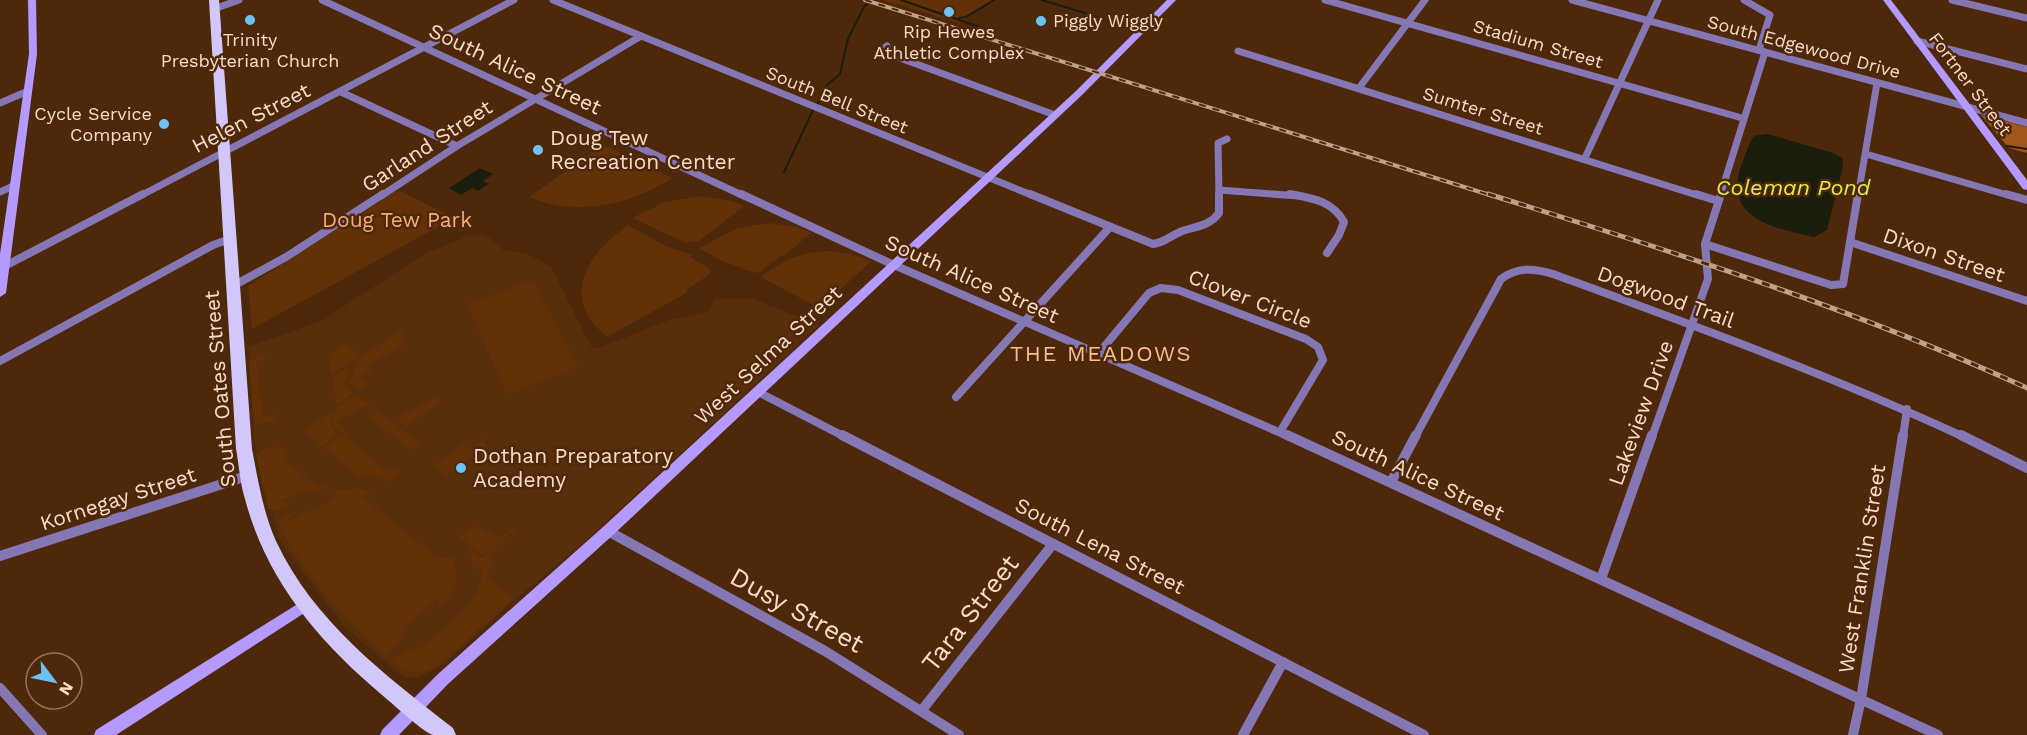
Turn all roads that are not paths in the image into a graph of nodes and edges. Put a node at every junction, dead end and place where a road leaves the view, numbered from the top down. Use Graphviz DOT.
graph roads {
  1 [pos="32,0"];
  2 [pos="239,0"];
  3 [pos="322,0"];
  4 [pos="514,0"];
  5 [pos="553,0"];
  6 [pos="1172,0"];
  7 [pos="1325,0"];
  8 [pos="1425,0"];
  9 [pos="1572,0"];
  10 [pos="1658,0"];
  11 [pos="1744,0"];
  12 [pos="1887,0"];
  13 [pos="1952,0"];
  14 [pos="214,5"];
  15 [pos="2027,18"];
  16 [pos="1648,20"];
  17 [pos="1408,23"];
  18 [pos="641,36"];
  19 [pos="1917,41"];
  20 [pos="887,46"];
  21 [pos="424,47"];
  22 [pos="1238,51"];
  23 [pos="1762,51"];
  24 [pos="2027,69"];
  25 [pos="1619,82"];
  26 [pos="1877,82"];
  27 [pos="1359,88"];
  28 [pos="28,91"];
  29 [pos="342,92"];
  30 [pos="537,99"];
  31 [pos="0,103"];
  32 [pos="1965,106"];
  33 [pos="1055,115"];
  34 [pos="1742,118"];
  35 [pos="2027,123"];
  36 [pos="1227,139"];
  37 [pos="457,146"];
  38 [pos="224,152"];
  39 [pos="1866,154"];
  40 [pos="1585,158"];
  41 [pos="988,178"];
  42 [pos="15,185"];
  43 [pos="2027,187"];
  44 [pos="1219,190"];
  45 [pos="0,192"];
  46 [pos="2027,200"];
  47 [pos="1718,201"];
  48 [pos="1110,227"];
  49 [pos="230,238"];
  50 [pos="1850,242"];
  51 [pos="1705,244"];
  52 [pos="1327,253"];
  53 [pos="894,266"];
  54 [pos="3,267"];
  55 [pos="233,286"];
  56 [pos="0,293"];
  57 [pos="2027,301"];
  58 [pos="1023,322"];
  59 [pos="1692,325"];
  60 [pos="1098,354"];
  61 [pos="0,361"];
  62 [pos="758,392"];
  63 [pos="956,397"];
  64 [pos="1907,410"];
  65 [pos="1280,432"];
  66 [pos="2027,468"];
  67 [pos="247,476"];
  68 [pos="1391,482"];
  69 [pos="608,531"];
  70 [pos="1053,544"];
  71 [pos="0,556"];
  72 [pos="1601,579"];
  73 [pos="304,606"];
  74 [pos="1283,662"];
  75 [pos="0,688"];
  76 [pos="1861,699"];
  77 [pos="412,709"];
  78 [pos="922,710"];
  79 [pos="42,735"];
  80 [pos="102,735"];
  81 [pos="388,735"];
  82 [pos="446,735"];
  83 [pos="959,735"];
  84 [pos="1243,735"];
  85 [pos="1424,735"];
  86 [pos="1853,735"];
  87 [pos="1938,735"];
  1 -- 28 [label="street"];
  2 -- 14 [label="street"];
  3 -- 21 [label="street, South Alice Street"];
  4 -- 21 [label="street, Helen Street"];
  5 -- 18 [label="street, South Bell Street"];
  6 -- 33 [label="street, West Selma Street"];
  7 -- 17 [label="street, Stadium Street"];
  8 -- 17 [label="street"];
  9 -- 16 [label="street, South Edgewood Drive"];
  10 -- 16 [label="street"];
  11 -- 23 [label="street, Lakeview Drive"];
  12 -- 19 [label="street, Fortner Street"];
  13 -- 15 [label="street"];
  14 -- 38 [label="main road, South Oates Street"];
  16 -- 23 [label="street, South Edgewood Drive"];
  16 -- 25 [label="street"];
  17 -- 25 [label="street, Stadium Street"];
  17 -- 27 [label="street"];
  18 -- 30 [label="street, Garland Street"];
  18 -- 41 [label="street, South Bell Street"];
  19 -- 24 [label="street"];
  19 -- 32 [label="street, Fortner Street"];
  20 -- 33 [label="street"];
  21 -- 29 [label="street, Helen Street"];
  21 -- 30 [label="street, South Alice Street"];
  22 -- 27 [label="street, Sumter Street"];
  23 -- 26 [label="street, South Edgewood Drive"];
  23 -- 34 [label="street, Lakeview Drive"];
  25 -- 34 [label="street, Stadium Street"];
  25 -- 40 [label="street"];
  26 -- 32 [label="street, South Edgewood Drive"];
  26 -- 39 [label="street"];
  27 -- 40 [label="street, Sumter Street"];
  28 -- 31 [label="street"];
  28 -- 42 [label="street"];
  29 -- 37 [label="street"];
  29 -- 38 [label="street, Helen Street"];
  30 -- 37 [label="street, Garland Street"];
  30 -- 53 [label="street, South Alice Street"];
  32 -- 35 [label="street, South Edgewood Drive"];
  32 -- 43 [label="street, Fortner Street"];
  33 -- 41 [label="street, West Selma Street"];
  34 -- 47 [label="street, Lakeview Drive"];
  36 -- 44 [label="street"];
  37 -- 55 [label="street, Garland Street"];
  38 -- 49 [label="main road, South Oates Street"];
  38 -- 54 [label="street, Helen Street"];
  39 -- 46 [label="street"];
  39 -- 50 [label="street"];
  40 -- 47 [label="street, Sumter Street"];
  41 -- 48 [label="street, South Bell Street"];
  41 -- 53 [label="street, West Selma Street"];
  42 -- 45 [label="street"];
  42 -- 54 [label="street"];
  44 -- 48 [label="street, South Bell Street"];
  44 -- 52 [label="street"];
  47 -- 51 [label="street, Lakeview Drive"];
  48 -- 58 [label="street"];
  49 -- 55 [label="main road, South Oates Street"];
  49 -- 61 [label="street"];
  50 -- 51 [label="street"];
  50 -- 57 [label="street, Dixon Street"];
  51 -- 59 [label="street, Lakeview Drive"];
  53 -- 58 [label="street, South Alice Street"];
  53 -- 62 [label="street, West Selma Street"];
  54 -- 56 [label="street"];
  55 -- 67 [label="main road, South Oates Street"];
  58 -- 60 [label="street, South Alice Street"];
  58 -- 63 [label="street"];
  59 -- 64 [label="street, Dogwood Trail"];
  59 -- 68 [label="street, Dogwood Trail"];
  59 -- 72 [label="street, Lakeview Drive"];
  60 -- 65 [label="street, South Alice Street"];
  60 -- 65 [label="street, Clover Circle"];
  62 -- 69 [label="street, West Selma Street"];
  62 -- 70 [label="street, South Lena Street"];
  64 -- 66 [label="street, Dogwood Trail"];
  64 -- 76 [label="street, West Franklin Street"];
  65 -- 68 [label="street, South Alice Street"];
  67 -- 71 [label="street, Kornegay Street"];
  67 -- 73 [label="main road, South Oates Street"];
  68 -- 72 [label="street, South Alice Street"];
  69 -- 77 [label="street, West Selma Street"];
  69 -- 78 [label="street, Dusy Street"];
  70 -- 74 [label="street, South Lena Street"];
  70 -- 78 [label="street, Tara Street"];
  72 -- 76 [label="street, South Alice Street"];
  73 -- 77 [label="main road, South Oates Street"];
  73 -- 80 [label="street"];
  74 -- 84 [label="street"];
  74 -- 85 [label="street, South Lena Street"];
  75 -- 79 [label="street"];
  76 -- 86 [label="street, West Franklin Street"];
  76 -- 87 [label="street, South Alice Street"];
  77 -- 81 [label="street, West Selma Street"];
  77 -- 82 [label="main road, South Oates Street"];
  78 -- 83 [label="street, Dusy Street"];
}
